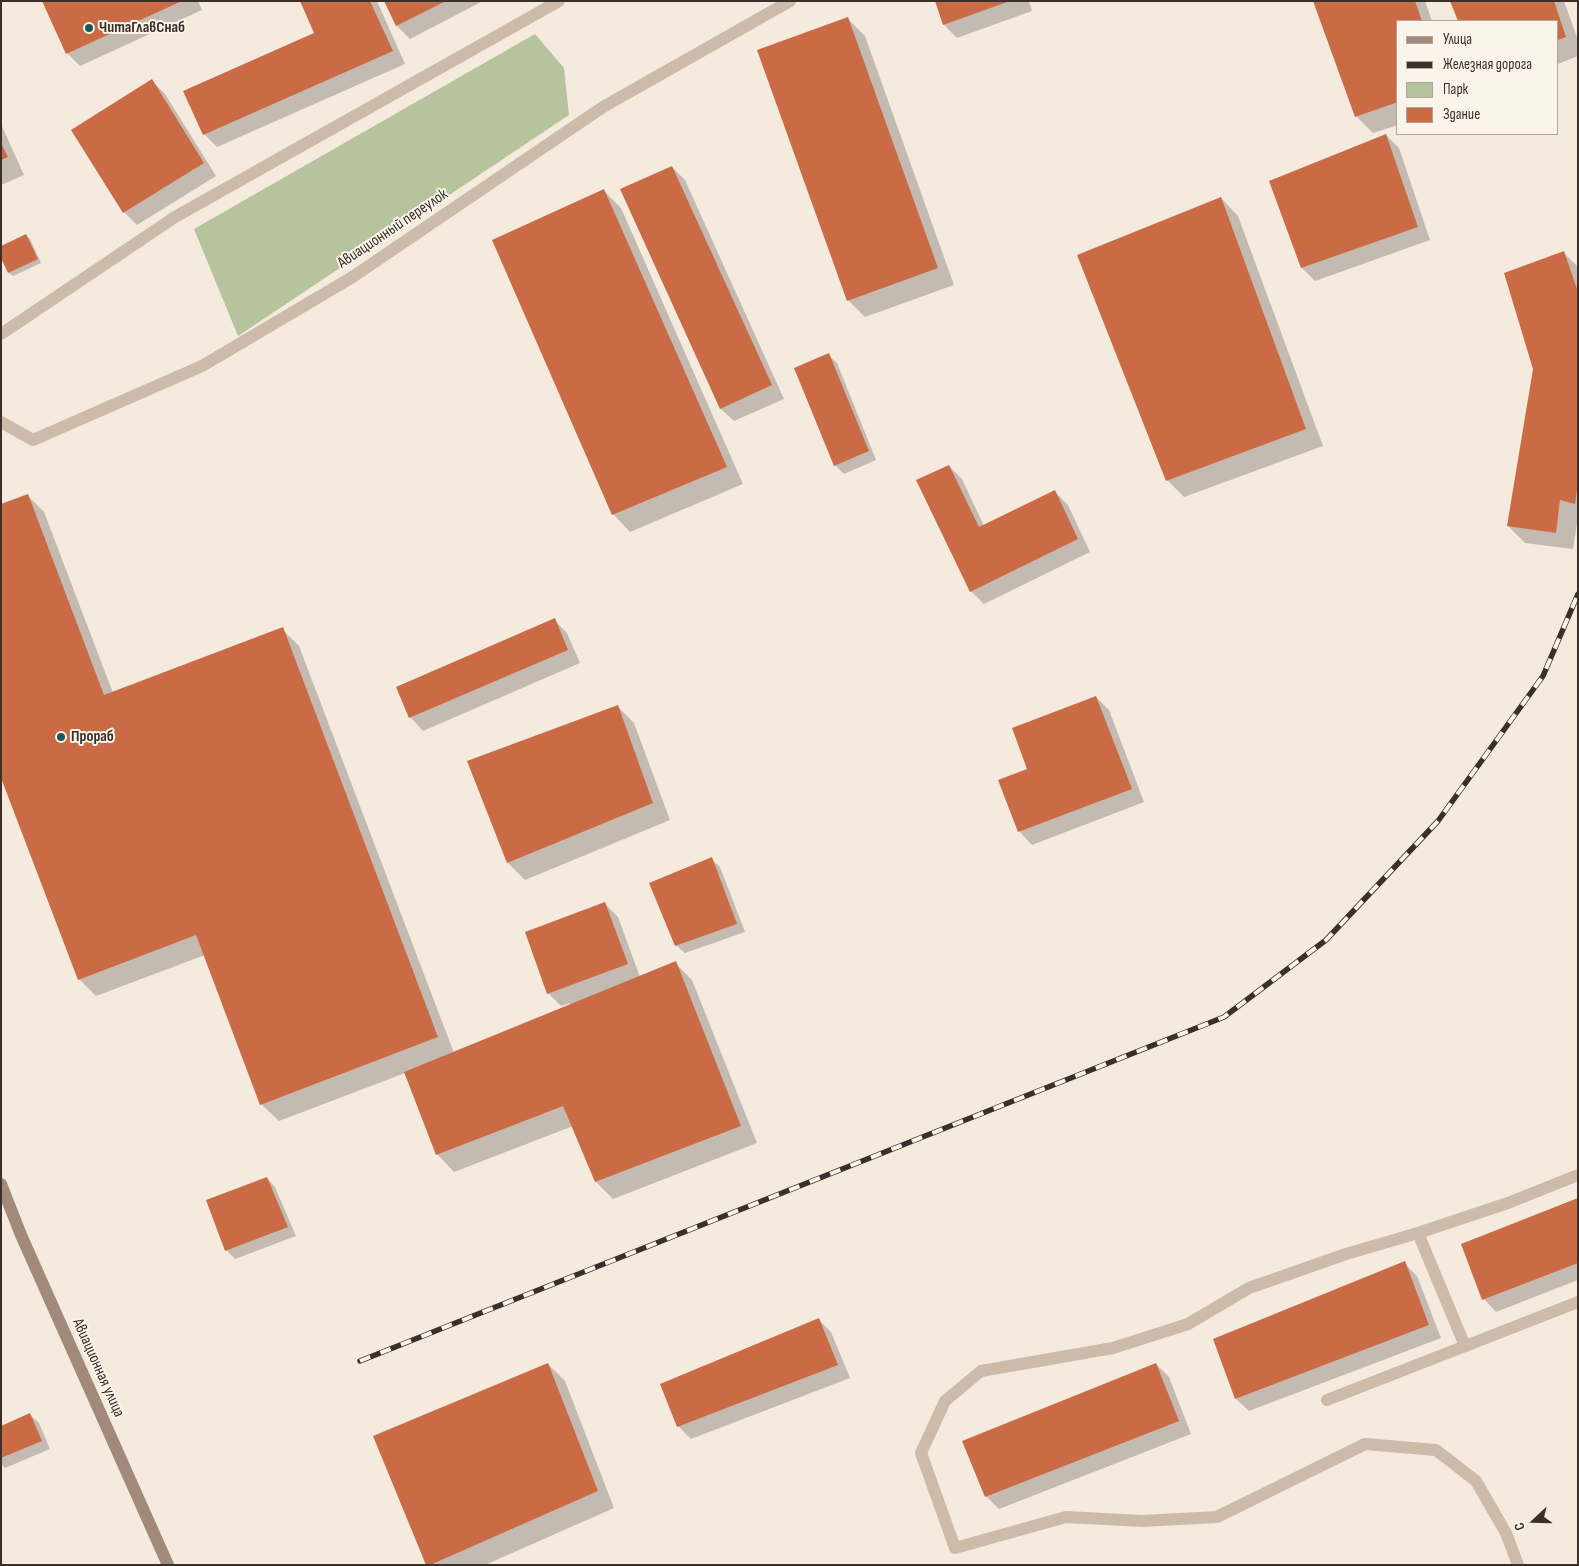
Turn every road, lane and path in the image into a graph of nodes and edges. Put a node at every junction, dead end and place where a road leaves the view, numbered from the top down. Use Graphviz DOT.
graph roads {
  1 [pos="559,1"];
  2 [pos="790,1"];
  3 [pos="1,334"];
  4 [pos="1,422"];
  5 [pos="1578,1175"];
  6 [pos="1,1184"];
  7 [pos="1418,1232"];
  8 [pos="1578,1302"];
  9 [pos="1465,1346"];
  10 [pos="1327,1400"];
  11 [pos="168,1565"];
  12 [pos="1518,1565"];
  1 -- 3 [label="street"];
  2 -- 4 [label="street, Авиационный переулок"];
  5 -- 7 [label="street"];
  6 -- 11 [label="main road, Авиационная улица"];
  7 -- 9 [label="street"];
  7 -- 12 [label="street"];
  8 -- 9 [label="street"];
  9 -- 10 [label="street"];
}
